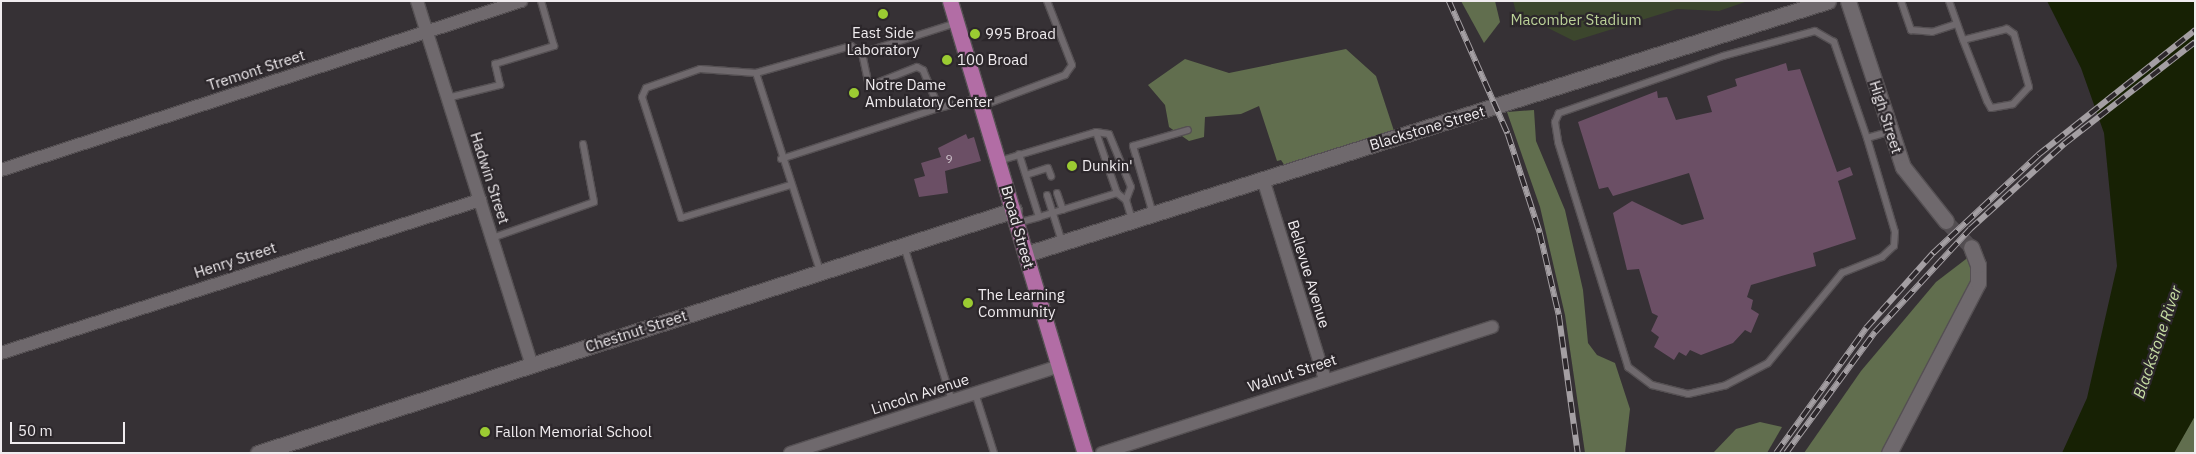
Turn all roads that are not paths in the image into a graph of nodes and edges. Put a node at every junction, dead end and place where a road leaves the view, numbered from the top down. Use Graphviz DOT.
graph roads {
  1 [pos="417,1"];
  2 [pos="521,1"];
  3 [pos="541,1"];
  4 [pos="950,1"];
  5 [pos="1047,1"];
  6 [pos="1828,1"];
  7 [pos="1848,1"];
  8 [pos="1900,1"];
  9 [pos="1949,1"];
  10 [pos="956,23"];
  11 [pos="1956,24"];
  12 [pos="426,32"];
  13 [pos="1963,40"];
  14 [pos="862,53"];
  15 [pos="756,73"];
  16 [pos="447,98"];
  17 [pos="980,102"];
  18 [pos="939,108"];
  19 [pos="1188,130"];
  20 [pos="1890,131"];
  21 [pos="1096,132"];
  22 [pos="1867,138"];
  23 [pos="583,144"];
  24 [pos="1019,154"];
  25 [pos="781,160"];
  26 [pos="999,160"];
  27 [pos="1,170"];
  28 [pos="1039,171"];
  29 [pos="1026,175"];
  30 [pos="1051,176"];
  31 [pos="1042,179"];
  32 [pos="1263,179"];
  33 [pos="790,185"];
  34 [pos="1057,193"];
  35 [pos="1117,193"];
  36 [pos="1047,195"];
  37 [pos="480,200"];
  38 [pos="1126,200"];
  39 [pos="1063,210"];
  40 [pos="1053,213"];
  41 [pos="1153,214"];
  42 [pos="1016,217"];
  43 [pos="1039,217"];
  44 [pos="1132,220"];
  45 [pos="1946,221"];
  46 [pos="492,238"];
  47 [pos="1062,242"];
  48 [pos="904,245"];
  49 [pos="1971,248"];
  50 [pos="1026,254"];
  51 [pos="820,271"];
  52 [pos="1492,327"];
  53 [pos="1,352"];
  54 [pos="532,365"];
  55 [pos="1060,366"];
  56 [pos="1325,378"];
  57 [pos="975,393"];
  58 [pos="952,401"];
  59 [pos="258,453"];
  60 [pos="790,453"];
  61 [pos="994,453"];
  62 [pos="1085,453"];
  63 [pos="1102,453"];
  64 [pos="1889,453"];
  1 -- 12 [label="street, Hadwin Street"];
  2 -- 12 [label="street, Tremont Street"];
  3 -- 16 [label="lane"];
  4 -- 10 [label="main road, Broad Street"];
  5 -- 17 [label="lane"];
  6 -- 32 [label="street, Blackstone Street"];
  7 -- 20 [label="street, High Street"];
  8 -- 11 [label="lane"];
  9 -- 11 [label="lane"];
  10 -- 14 [label="lane"];
  10 -- 17 [label="main road, Broad Street"];
  11 -- 13 [label="lane"];
  12 -- 16 [label="street, Hadwin Street"];
  12 -- 27 [label="street, Tremont Street"];
  13 -- 13 [label="lane"];
  14 -- 15 [label="lane"];
  14 -- 18 [label="lane"];
  15 -- 25 [label="lane"];
  15 -- 33 [label="lane"];
  16 -- 37 [label="street, Hadwin Street"];
  17 -- 18 [label="lane"];
  17 -- 26 [label="main road, Broad Street"];
  18 -- 25 [label="lane"];
  19 -- 41 [label="lane"];
  20 -- 22 [label="lane"];
  20 -- 45 [label="street, High Street"];
  21 -- 24 [label="lane"];
  21 -- 35 [label="lane"];
  21 -- 38 [label="lane"];
  22 -- 22 [label="lane"];
  23 -- 46 [label="lane"];
  24 -- 26 [label="lane"];
  24 -- 29 [label="lane"];
  25 -- 33 [label="lane"];
  26 -- 42 [label="main road, Broad Street"];
  28 -- 29 [label="lane"];
  28 -- 30 [label="lane"];
  28 -- 31 [label="lane"];
  29 -- 43 [label="lane"];
  32 -- 41 [label="street, Blackstone Street"];
  32 -- 56 [label="street, Bellevue Avenue"];
  33 -- 51 [label="lane"];
  34 -- 39 [label="lane"];
  35 -- 38 [label="lane"];
  35 -- 39 [label="lane"];
  36 -- 40 [label="lane"];
  37 -- 46 [label="street, Hadwin Street"];
  37 -- 53 [label="street, Henry Street"];
  38 -- 44 [label="lane"];
  39 -- 40 [label="lane"];
  40 -- 43 [label="lane"];
  40 -- 47 [label="lane"];
  41 -- 44 [label="street, Blackstone Street"];
  42 -- 43 [label="lane"];
  42 -- 48 [label="street, Chestnut Street"];
  42 -- 50 [label="main road, Broad Street"];
  44 -- 47 [label="street, Blackstone Street"];
  46 -- 54 [label="street, Hadwin Street"];
  47 -- 50 [label="street, Blackstone Street"];
  48 -- 51 [label="street, Chestnut Street"];
  48 -- 58 [label="lane"];
  49 -- 64 [label="street"];
  50 -- 55 [label="main road, Broad Street"];
  51 -- 54 [label="street, Chestnut Street"];
  52 -- 56 [label="street, Walnut Street"];
  54 -- 59 [label="street, Chestnut Street"];
  55 -- 57 [label="street, Lincoln Avenue"];
  55 -- 62 [label="main road, Broad Street"];
  56 -- 63 [label="street, Walnut Street"];
  57 -- 58 [label="street, Lincoln Avenue"];
  57 -- 61 [label="lane"];
  58 -- 60 [label="street, Lincoln Avenue"];
}
